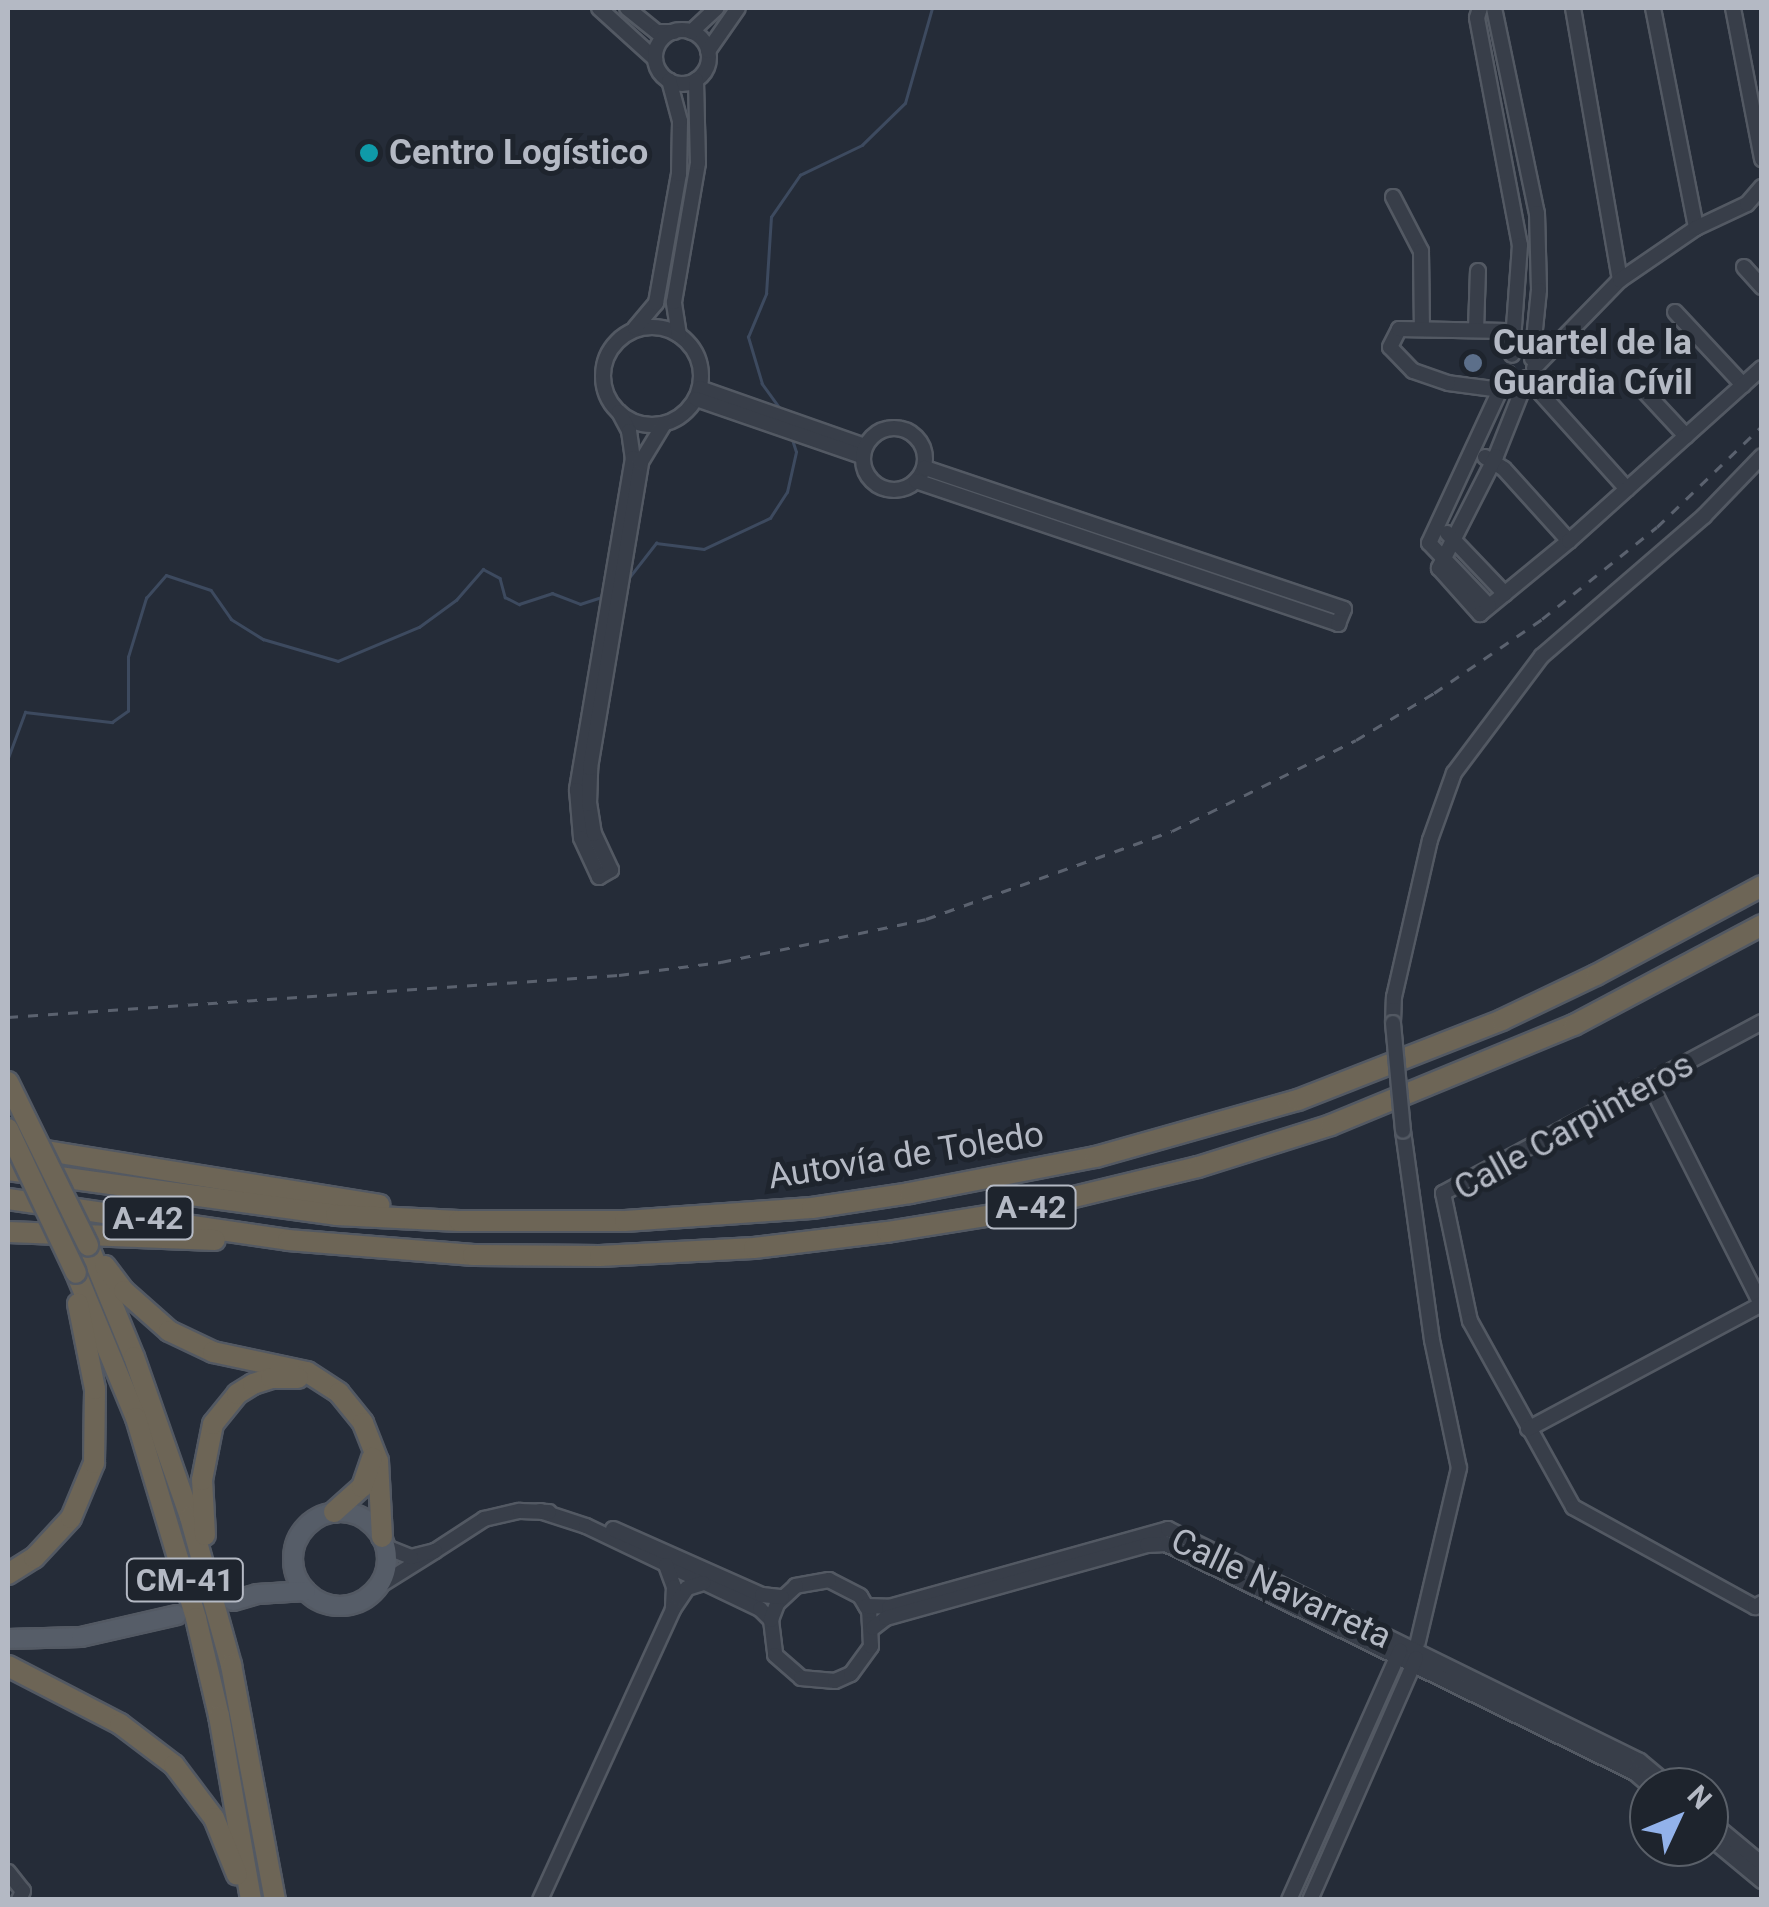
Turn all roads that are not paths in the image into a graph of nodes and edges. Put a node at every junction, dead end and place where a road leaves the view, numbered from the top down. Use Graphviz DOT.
graph roads {
  1 [pos="599,8"];
  2 [pos="628,8"];
  3 [pos="717,8"];
  4 [pos="738,8"];
  5 [pos="1480,8"];
  6 [pos="1494,8"];
  7 [pos="1573,8"];
  8 [pos="1653,8"];
  9 [pos="1733,8"];
  10 [pos="674,32"];
  11 [pos="692,32"];
  12 [pos="708,51"];
  13 [pos="655,59"];
  14 [pos="669,80"];
  15 [pos="696,80"];
  16 [pos="1762,158"];
  17 [pos="1762,187"];
  18 [pos="1393,197"];
  19 [pos="1696,228"];
  20 [pos="1744,267"];
  21 [pos="1478,271"];
  22 [pos="1620,280"];
  23 [pos="1762,287"];
  24 [pos="1675,312"];
  25 [pos="635,328"];
  26 [pos="1422,329"];
  27 [pos="1476,330"];
  28 [pos="1507,332"];
  29 [pos="680,335"];
  30 [pos="1512,355"];
  31 [pos="1531,368"];
  32 [pos="1762,368"];
  33 [pos="1508,373"];
  34 [pos="1633,379"];
  35 [pos="1742,385"];
  36 [pos="1501,390"];
  37 [pos="698,393"];
  38 [pos="618,412"];
  39 [pos="664,424"];
  40 [pos="1686,436"];
  41 [pos="864,451"];
  42 [pos="1475,452"];
  43 [pos="1762,456"];
  44 [pos="1493,461"];
  45 [pos="919,475"];
  46 [pos="1627,489"];
  47 [pos="1436,527"];
  48 [pos="1453,536"];
  49 [pos="1569,541"];
  50 [pos="1441,563"];
  51 [pos="1505,594"];
  52 [pos="1762,886"];
  53 [pos="1762,925"];
  54 [pos="1762,938"];
  55 [pos="1727,944"];
  56 [pos="1762,1022"];
  57 [pos="8,1082"];
  58 [pos="1650,1084"];
  59 [pos="8,1130"];
  60 [pos="8,1145"];
  61 [pos="8,1170"];
  62 [pos="8,1200"];
  63 [pos="460,1221"];
  64 [pos="8,1232"];
  65 [pos="288,1240"];
  66 [pos="103,1270"];
  67 [pos="76,1272"];
  68 [pos="1761,1304"];
  69 [pos="326,1384"];
  70 [pos="1528,1429"];
  71 [pos="373,1446"];
  72 [pos="540,1511"];
  73 [pos="334,1512"];
  74 [pos="383,1542"];
  75 [pos="435,1551"];
  76 [pos="293,1559"];
  77 [pos="666,1565"];
  78 [pos="204,1567"];
  79 [pos="8,1574"];
  80 [pos="704,1582"];
  81 [pos="379,1586"];
  82 [pos="306,1591"];
  83 [pos="258,1594"];
  84 [pos="782,1597"];
  85 [pos="233,1601"];
  86 [pos="1762,1603"];
  87 [pos="866,1606"];
  88 [pos="673,1609"];
  89 [pos="177,1615"];
  90 [pos="770,1620"];
  91 [pos="873,1628"];
  92 [pos="8,1639"];
  93 [pos="1400,1651"];
  94 [pos="1417,1653"];
  95 [pos="8,1666"];
  96 [pos="1647,1767"];
  97 [pos="1629,1770"];
  98 [pos="1729,1837"];
  99 [pos="1729,1853"];
  100 [pos="1762,1864"];
  101 [pos="8,1872"];
  102 [pos="1762,1881"];
  103 [pos="18,1900"];
  104 [pos="242,1900"];
  105 [pos="251,1900"];
  106 [pos="275,1900"];
  107 [pos="540,1900"];
  108 [pos="1289,1900"];
  109 [pos="1310,1900"];
  1 -- 13 [label="street"];
  2 -- 10 [label="street"];
  3 -- 11 [label="street"];
  4 -- 12 [label="street"];
  5 -- 30 [label="street"];
  6 -- 31 [label="street"];
  7 -- 22 [label="street"];
  8 -- 19 [label="street"];
  9 -- 16 [label="street"];
  10 -- 11 [label="street"];
  10 -- 13 [label="street"];
  11 -- 12 [label="street"];
  12 -- 15 [label="street"];
  13 -- 14 [label="street"];
  14 -- 15 [label="street"];
  14 -- 25 [label="street"];
  15 -- 29 [label="street"];
  17 -- 19 [label="street"];
  18 -- 26 [label="street"];
  19 -- 22 [label="street"];
  20 -- 23 [label="street"];
  21 -- 27 [label="street"];
  22 -- 31 [label="street"];
  24 -- 35 [label="street"];
  25 -- 29 [label="street"];
  25 -- 38 [label="street"];
  26 -- 27 [label="street"];
  26 -- 36 [label="street"];
  27 -- 28 [label="street"];
  29 -- 37 [label="street"];
  30 -- 31 [label="street"];
  30 -- 33 [label="street"];
  31 -- 33 [label="street"];
  31 -- 44 [label="street"];
  31 -- 46 [label="street"];
  32 -- 35 [label="street"];
  33 -- 36 [label="street"];
  34 -- 40 [label="street"];
  35 -- 40 [label="street"];
  36 -- 42 [label="street"];
  37 -- 39 [label="street"];
  37 -- 41 [label="street"];
  38 -- 39 [label="street"];
  38 -- 39 [label="street"];
  40 -- 46 [label="street"];
  41 -- 45 [label="street"];
  41 -- 45 [label="street"];
  42 -- 44 [label="street"];
  42 -- 47 [label="street"];
  43 -- 94 [label="street, bridge"];
  44 -- 48 [label="street"];
  44 -- 49 [label="street"];
  45 -- 45 [label="street"];
  46 -- 49 [label="street"];
  47 -- 48 [label="street"];
  47 -- 50 [label="street"];
  48 -- 50 [label="street"];
  48 -- 51 [label="street"];
  49 -- 51 [label="street"];
  50 -- 51 [label="street"];
  52 -- 63 [label="highway, Autovía de Toledo / A-42"];
  53 -- 55 [label="highway, Autovía de Toledo / A-42"];
  54 -- 55 [label="highway"];
  55 -- 65 [label="highway, Autovía de Toledo / A-42"];
  56 -- 58 [label="street, Calle Carpinteros"];
  57 -- 66 [label="highway, bridge"];
  58 -- 68 [label="street"];
  58 -- 70 [label="street, Calle Carpinteros"];
  59 -- 67 [label="highway, CM-41, bridge"];
  60 -- 63 [label="highway"];
  61 -- 63 [label="highway, Autovía de Toledo / A-42"];
  62 -- 65 [label="highway, Autovía de Toledo / A-42"];
  64 -- 65 [label="highway"];
  66 -- 69 [label="highway"];
  66 -- 78 [label="highway, CM-41"];
  67 -- 79 [label="highway"];
  67 -- 105 [label="highway, CM-41"];
  68 -- 70 [label="street"];
  69 -- 71 [label="highway"];
  69 -- 78 [label="highway"];
  70 -- 86 [label="street"];
  71 -- 73 [label="highway"];
  71 -- 74 [label="highway"];
  72 -- 75 [label="street"];
  72 -- 77 [label="street"];
  72 -- 84 [label="street"];
  73 -- 74 [label="main road"];
  73 -- 76 [label="main road"];
  74 -- 75 [label="street"];
  74 -- 81 [label="main road"];
  75 -- 81 [label="street"];
  76 -- 82 [label="main road"];
  76 -- 83 [label="main road"];
  77 -- 80 [label="street"];
  77 -- 88 [label="street"];
  78 -- 106 [label="highway, CM-41"];
  80 -- 88 [label="street"];
  80 -- 90 [label="street"];
  81 -- 82 [label="main road"];
  82 -- 83 [label="main road"];
  83 -- 85 [label="main road"];
  84 -- 87 [label="street"];
  84 -- 90 [label="street"];
  87 -- 91 [label="street"];
  87 -- 93 [label="street, Calle Navarreta"];
  88 -- 107 [label="street"];
  89 -- 92 [label="main road"];
  90 -- 91 [label="street"];
  91 -- 93 [label="street, Calle Navarreta"];
  93 -- 94 [label="street, Calle Navarreta"];
  93 -- 108 [label="street"];
  94 -- 96 [label="street, Calle Navarreta"];
  94 -- 97 [label="street, Calle Navarreta"];
  94 -- 109 [label="street"];
  95 -- 104 [label="highway"];
  98 -- 100 [label="street"];
  99 -- 102 [label="street"];
  101 -- 103 [label="street"];
}
